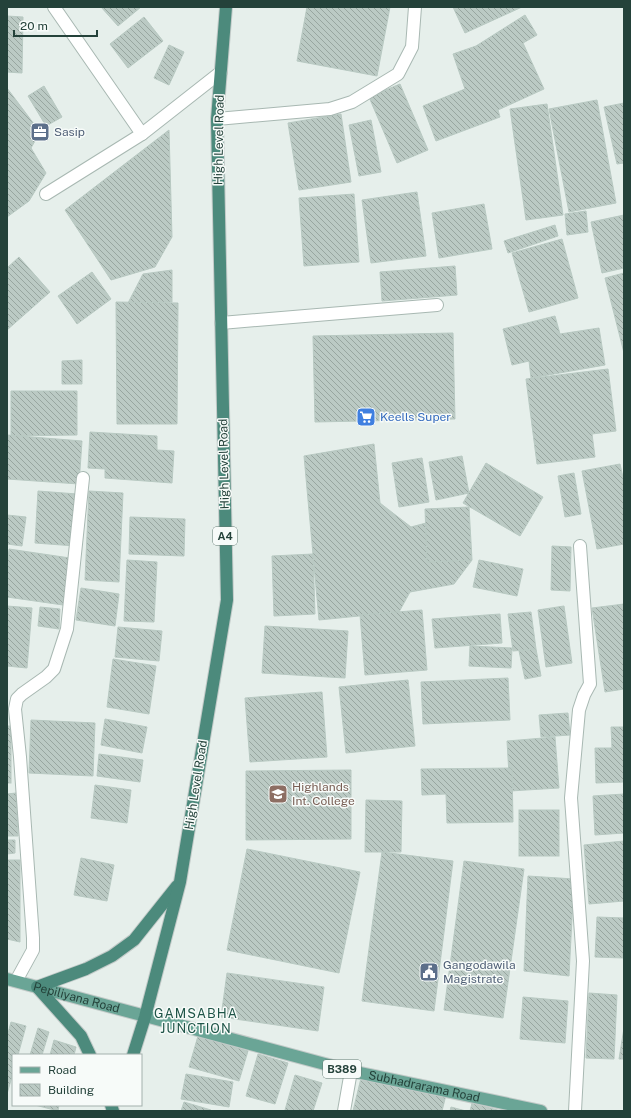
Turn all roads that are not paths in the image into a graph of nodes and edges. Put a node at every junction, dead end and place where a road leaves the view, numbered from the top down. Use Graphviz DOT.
graph roads {
  1 [pos="54,7"];
  2 [pos="226,7"];
  3 [pos="415,7"];
  4 [pos="221,72"];
  5 [pos="217,119"];
  6 [pos="142,134"];
  7 [pos="46,194"];
  8 [pos="437,305"];
  9 [pos="221,322"];
  10 [pos="83,478"];
  11 [pos="580,546"];
  12 [pos="180,882"];
  13 [pos="12,980"];
  14 [pos="37,987"];
  15 [pos="146,1017"];
  16 [pos="89,1054"];
  17 [pos="133,1054"];
  18 [pos="351,1071"];
  19 [pos="344,1111"];
  20 [pos="541,1111"];
  21 [pos="575,1111"];
  1 -- 6 [label="street"];
  2 -- 4 [label="highway, High Level Road / A4"];
  3 -- 5 [label="street"];
  4 -- 5 [label="highway, High Level Road / A4"];
  4 -- 6 [label="street"];
  5 -- 9 [label="highway, High Level Road / A4"];
  6 -- 7 [label="street"];
  8 -- 9 [label="street"];
  9 -- 12 [label="highway, High Level Road / A4"];
  10 -- 13 [label="street"];
  11 -- 21 [label="street"];
  12 -- 14 [label="highway"];
  12 -- 15 [label="highway, High Level Road / A4"];
  13 -- 14 [label="main road, Pepiliyana Road / B389"];
  14 -- 15 [label="main road, Pepiliyana Road / B389"];
  14 -- 16 [label="highway"];
  15 -- 17 [label="highway, High Level Road / A4"];
  15 -- 18 [label="main road, Subhadrarama Road / B389"];
  18 -- 19 [label="street"];
  18 -- 20 [label="main road, Subhadrarama Road / B389"];
}
